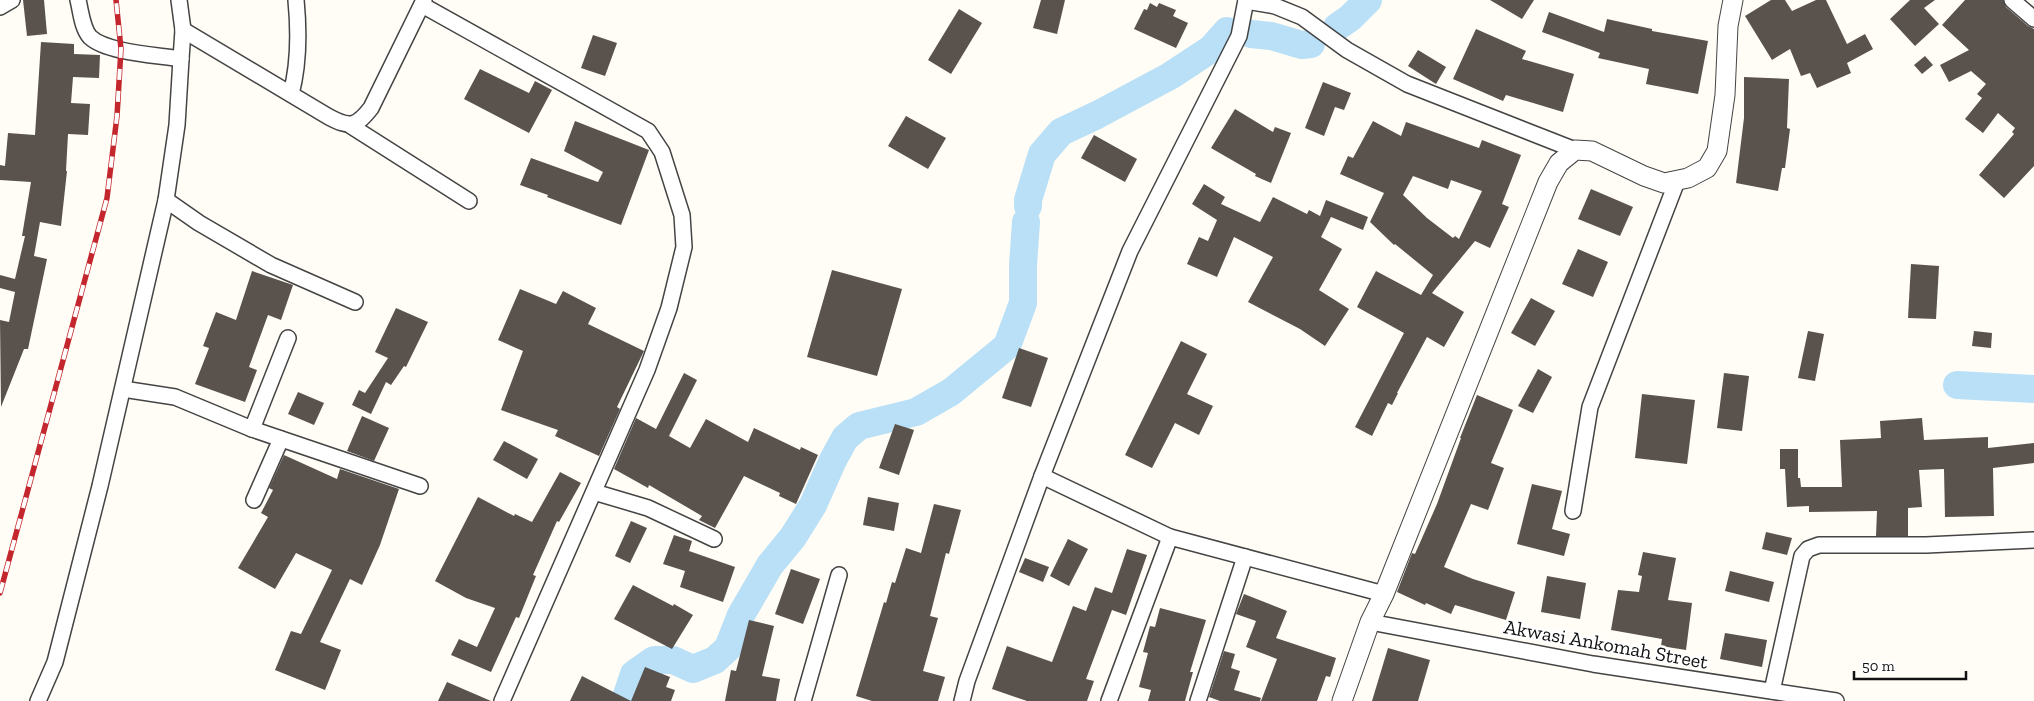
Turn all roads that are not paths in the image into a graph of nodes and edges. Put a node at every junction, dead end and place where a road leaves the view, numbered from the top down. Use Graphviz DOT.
graph roads {
  1 [pos="12,0"];
  2 [pos="78,0"];
  3 [pos="179,0"];
  4 [pos="296,0"];
  5 [pos="1246,0"];
  6 [pos="1733,0"];
  7 [pos="2012,0"];
  8 [pos="423,3"];
  9 [pos="0,7"];
  10 [pos="2034,19"];
  11 [pos="183,30"];
  12 [pos="181,59"];
  13 [pos="292,94"];
  14 [pos="351,126"];
  15 [pos="1575,150"];
  16 [pos="1677,181"];
  17 [pos="166,200"];
  18 [pos="469,201"];
  19 [pos="355,302"];
  20 [pos="288,338"];
  21 [pos="123,389"];
  22 [pos="252,428"];
  23 [pos="281,439"];
  24 [pos="1042,476"];
  25 [pos="420,486"];
  26 [pos="594,492"];
  27 [pos="254,500"];
  28 [pos="1573,512"];
  29 [pos="1170,537"];
  30 [pos="714,538"];
  31 [pos="2034,540"];
  32 [pos="1245,557"];
  33 [pos="839,575"];
  34 [pos="1384,594"];
  35 [pos="1370,622"];
  36 [pos="1772,691"];
  37 [pos="38,701"];
  38 [pos="502,701"];
  39 [pos="803,701"];
  40 [pos="962,701"];
  41 [pos="1109,701"];
  42 [pos="1198,701"];
  43 [pos="1342,701"];
  44 [pos="1836,701"];
  1 -- 9 [label="street"];
  2 -- 12 [label="street"];
  3 -- 11 [label="street"];
  4 -- 13 [label="street"];
  5 -- 15 [label="street"];
  5 -- 24 [label="street"];
  6 -- 16 [label="street"];
  7 -- 10 [label="street"];
  8 -- 14 [label="street"];
  8 -- 26 [label="street"];
  11 -- 12 [label="street"];
  11 -- 13 [label="street"];
  12 -- 17 [label="street"];
  13 -- 14 [label="street"];
  14 -- 18 [label="street"];
  15 -- 16 [label="street"];
  15 -- 34 [label="street"];
  16 -- 28 [label="street"];
  17 -- 19 [label="street"];
  17 -- 21 [label="street"];
  20 -- 22 [label="street"];
  21 -- 22 [label="street"];
  21 -- 37 [label="street"];
  22 -- 23 [label="street"];
  23 -- 25 [label="street"];
  23 -- 27 [label="street"];
  24 -- 29 [label="street"];
  24 -- 40 [label="street"];
  26 -- 30 [label="street"];
  26 -- 38 [label="street"];
  29 -- 32 [label="street"];
  29 -- 41 [label="street"];
  31 -- 36 [label="street"];
  32 -- 34 [label="street"];
  32 -- 42 [label="street"];
  33 -- 39 [label="street"];
  34 -- 35 [label="street"];
  35 -- 36 [label="street, Akwasi Ankomah Street"];
  35 -- 43 [label="street"];
  36 -- 44 [label="street, Akwasi Ankomah Street"];
}
